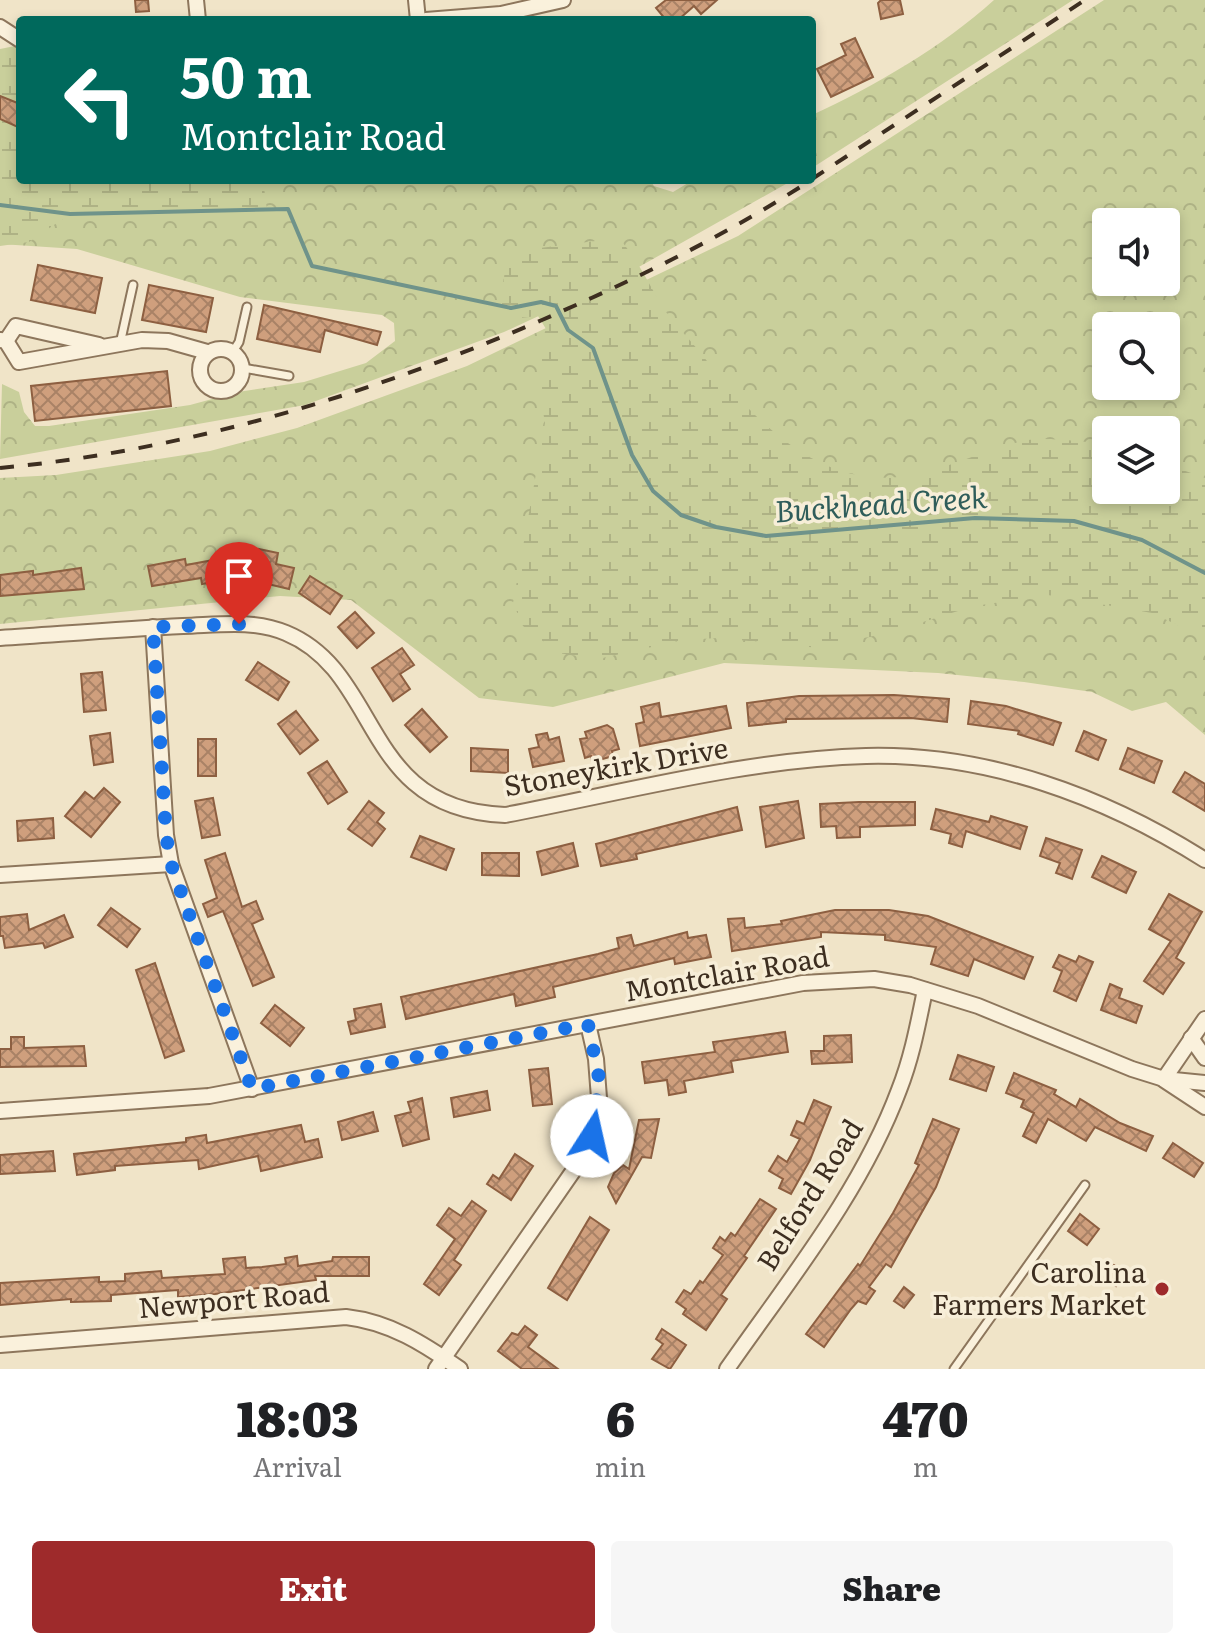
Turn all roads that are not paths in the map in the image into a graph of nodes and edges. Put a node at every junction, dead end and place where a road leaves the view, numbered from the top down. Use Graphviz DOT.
graph roads {
  1 [pos="563,0"];
  2 [pos="476,16"];
  3 [pos="133,285"];
  4 [pos="247,307"];
  5 [pos="3,340"];
  6 [pos="113,345"];
  7 [pos="207,352"];
  8 [pos="232,353"];
  9 [pos="243,368"];
  10 [pos="289,376"];
  11 [pos="153,627"];
  12 [pos="0,638"];
  13 [pos="1205,860"];
  14 [pos="171,864"];
  15 [pos="0,875"];
  16 [pos="925,990"];
  17 [pos="1205,1019"];
  18 [pos="588,1024"];
  19 [pos="1191,1038"];
  20 [pos="1205,1058"];
  21 [pos="1164,1079"];
  22 [pos="1205,1083"];
  23 [pos="252,1089"];
  24 [pos="1205,1107"];
  25 [pos="0,1111"];
  26 [pos="1085,1185"];
  27 [pos="0,1345"];
  28 [pos="440,1363"];
  29 [pos="460,1369"];
  30 [pos="727,1369"];
  31 [pos="954,1369"];
  1 -- 2 [label="street"];
  3 -- 6 [label="lane"];
  4 -- 8 [label="lane"];
  5 -- 6 [label="street"];
  5 -- 6 [label="street"];
  6 -- 7 [label="street"];
  7 -- 8 [label="street"];
  7 -- 9 [label="street"];
  8 -- 9 [label="street"];
  9 -- 10 [label="lane"];
  11 -- 12 [label="street, Stoneykirk Drive"];
  11 -- 13 [label="street, Stoneykirk Drive"];
  11 -- 14 [label="street"];
  14 -- 15 [label="street"];
  14 -- 23 [label="street"];
  16 -- 18 [label="street, Montclair Road"];
  16 -- 21 [label="street, Montclair Road"];
  16 -- 30 [label="street, Belford Road"];
  17 -- 19 [label="street"];
  18 -- 23 [label="street, Montclair Road"];
  18 -- 28 [label="street"];
  19 -- 20 [label="street"];
  19 -- 21 [label="street"];
  21 -- 22 [label="street, Montclair Road"];
  21 -- 24 [label="street, Montclair Road"];
  23 -- 25 [label="street, Montclair Road"];
  26 -- 31 [label="lane"];
  27 -- 28 [label="street, Newport Road"];
  28 -- 29 [label="street, Newport Road"];
}
